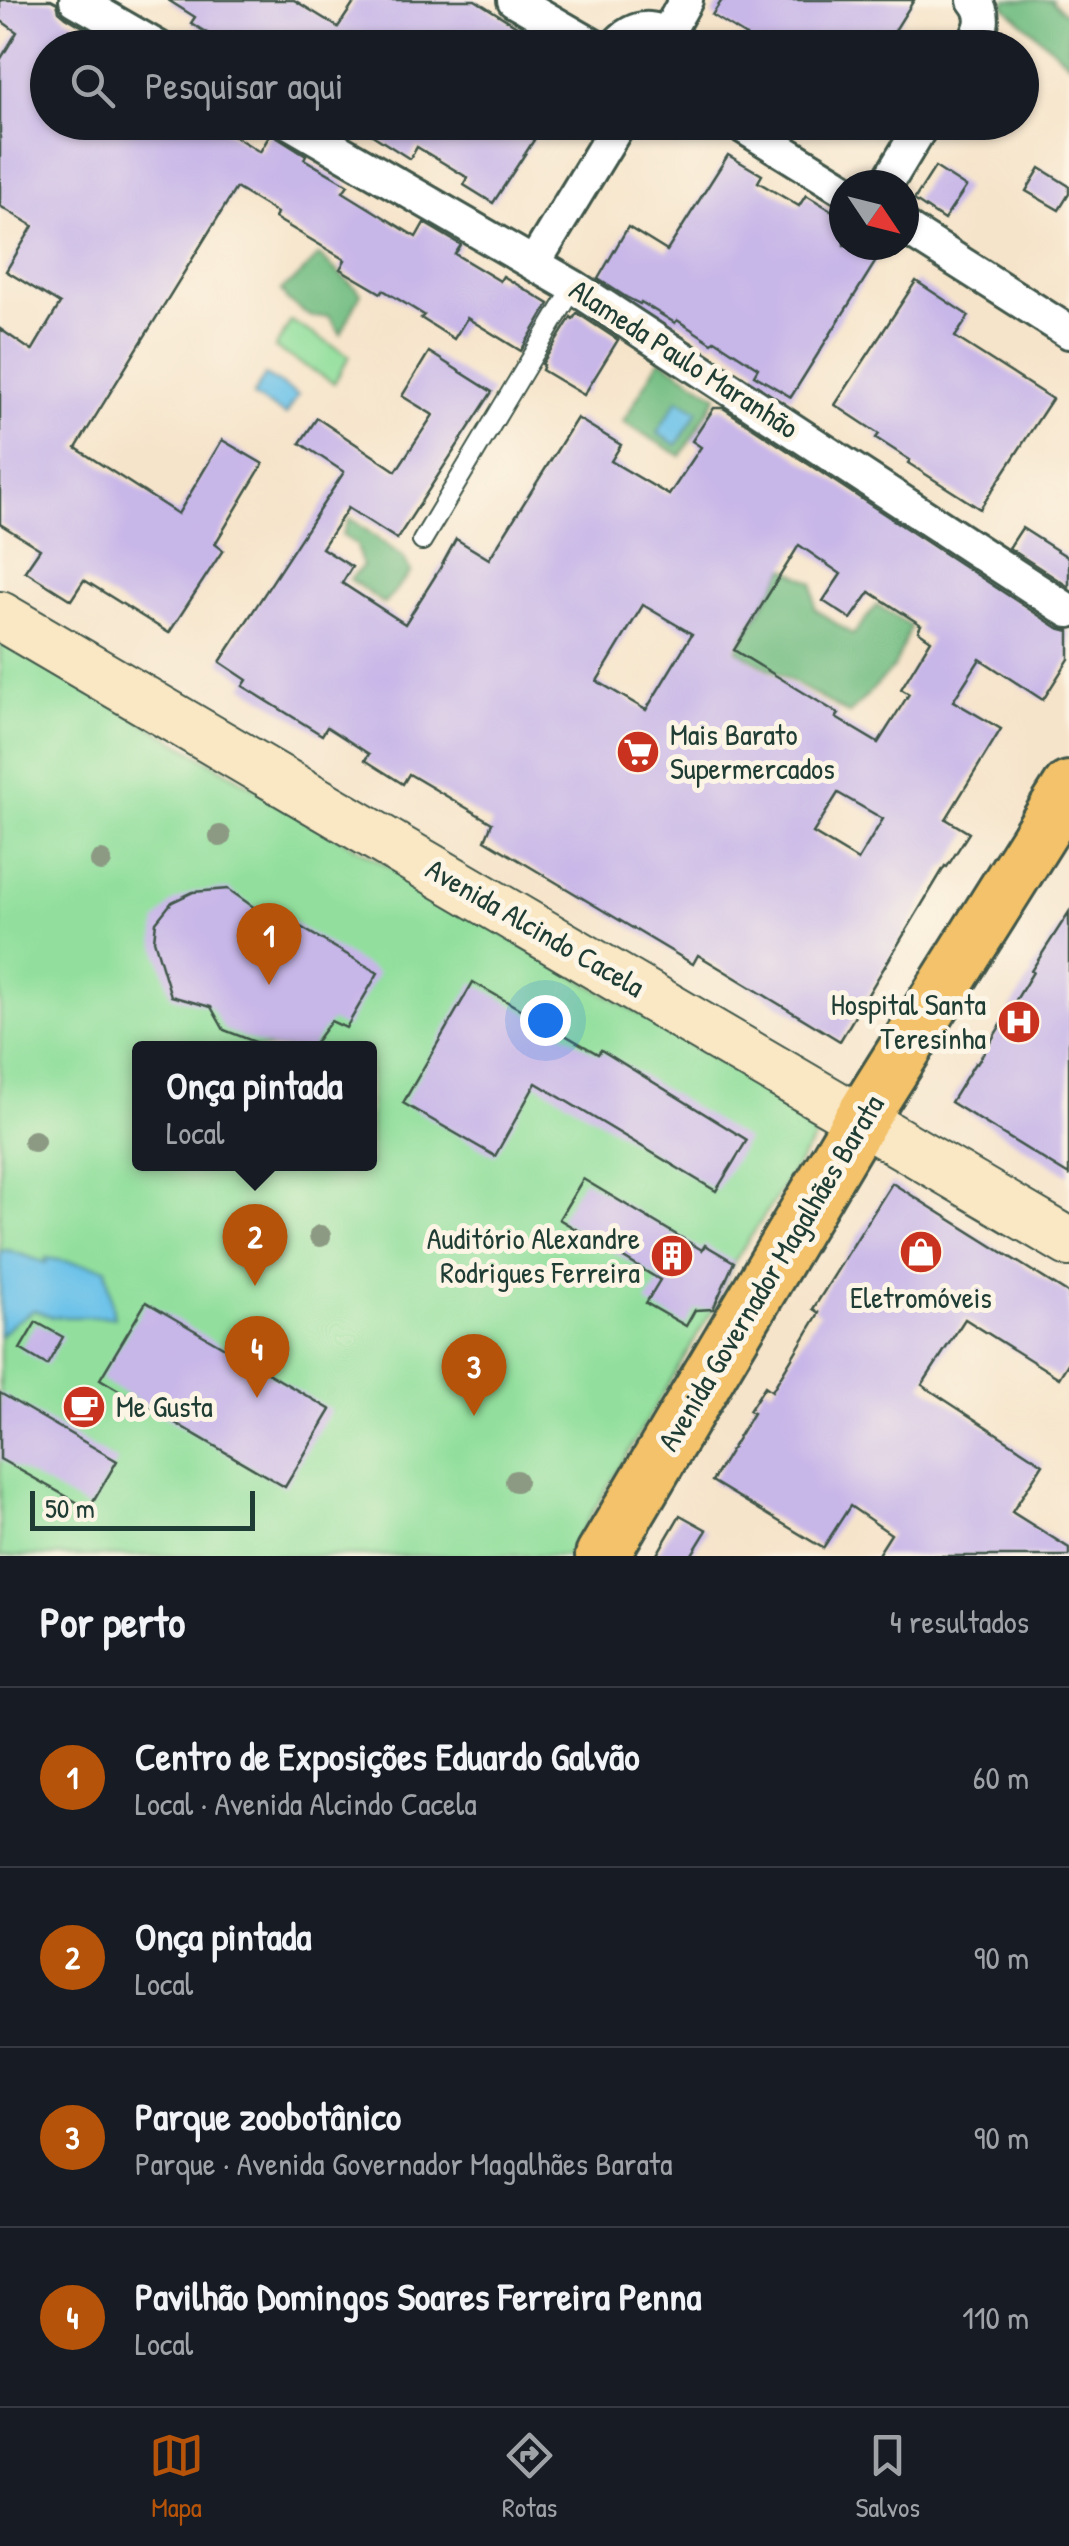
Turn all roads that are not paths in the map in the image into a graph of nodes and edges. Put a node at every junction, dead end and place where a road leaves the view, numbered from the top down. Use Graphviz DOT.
graph roads {
  1 [pos="76,0"];
  2 [pos="514,0"];
  3 [pos="686,0"];
  4 [pos="974,0"];
  5 [pos="127,30"];
  6 [pos="566,30"];
  7 [pos="679,30"];
  8 [pos="980,30"];
  9 [pos="320,140"];
  10 [pos="609,140"];
  11 [pos="765,140"];
  12 [pos="913,140"];
  13 [pos="895,170"];
  14 [pos="829,180"];
  15 [pos="919,237"];
  16 [pos="534,263"];
  17 [pos="574,287"];
  18 [pos="1069,332"];
  19 [pos="422,541"];
  20 [pos="1069,612"];
  21 [pos="0,616"];
  22 [pos="1069,788"];
  23 [pos="861,1120"];
  24 [pos="1069,1242"];
  25 [pos="602,1556"];
  1 -- 5 [label="street"];
  2 -- 6 [label="street"];
  3 -- 7 [label="street"];
  4 -- 8 [label="street"];
  9 -- 16 [label="street, Alameda Paulo Maranhão"];
  10 -- 16 [label="street"];
  11 -- 14 [label="street"];
  12 -- 13 [label="street"];
  15 -- 18 [label="street"];
  16 -- 17 [label="street, Alameda Paulo Maranhão"];
  17 -- 19 [label="lane"];
  17 -- 20 [label="street, Alameda Paulo Maranhão"];
  21 -- 23 [label="main road, Avenida Alcindo Cacela"];
  22 -- 23 [label="main road, Avenida Governador Magalhães Barata"];
  23 -- 24 [label="main road, Avenida Alcindo Cacela"];
  23 -- 25 [label="main road, Avenida Governador Magalhães Barata"];
}
